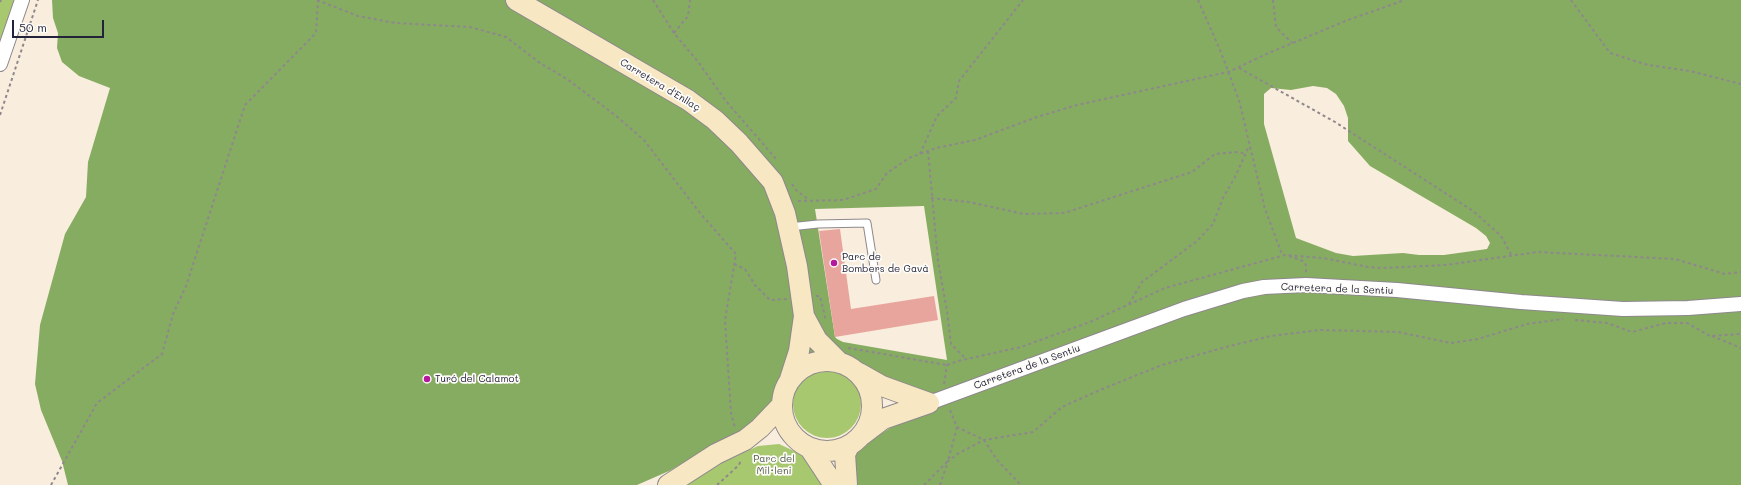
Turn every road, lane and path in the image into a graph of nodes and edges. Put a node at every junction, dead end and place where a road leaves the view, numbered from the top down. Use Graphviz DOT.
graph roads {
  1 [pos="22,0"];
  2 [pos="38,0"];
  3 [pos="317,0"];
  4 [pos="516,0"];
  5 [pos="653,0"];
  6 [pos="690,0"];
  7 [pos="1023,0"];
  8 [pos="1198,0"];
  9 [pos="1273,0"];
  10 [pos="1405,0"];
  11 [pos="1571,0"];
  12 [pos="674,33"];
  13 [pos="1292,43"];
  14 [pos="0,64"];
  15 [pos="1239,68"];
  16 [pos="1228,72"];
  17 [pos="1741,84"];
  18 [pos="0,115"];
  19 [pos="1250,145"];
  20 [pos="928,151"];
  21 [pos="920,154"];
  22 [pos="1246,154"];
  23 [pos="780,165"];
  24 [pos="789,180"];
  25 [pos="931,198"];
  26 [pos="810,201"];
  27 [pos="786,220"];
  28 [pos="1512,256"];
  29 [pos="734,264"];
  30 [pos="876,280"];
  31 [pos="1306,285"];
  32 [pos="812,296"];
  33 [pos="791,298"];
  34 [pos="1741,304"];
  35 [pos="1128,305"];
  36 [pos="804,316"];
  37 [pos="1563,319"];
  38 [pos="1570,320"];
  39 [pos="826,322"];
  40 [pos="1741,334"];
  41 [pos="1710,336"];
  42 [pos="1741,348"];
  43 [pos="841,354"];
  44 [pos="966,359"];
  45 [pos="859,373"];
  46 [pos="790,379"];
  47 [pos="937,400"];
  48 [pos="781,406"];
  49 [pos="957,427"];
  50 [pos="984,440"];
  51 [pos="742,441"];
  52 [pos="855,441"];
  53 [pos="803,444"];
  54 [pos="948,461"];
  55 [pos="51,485"];
  56 [pos="668,485"];
  57 [pos="717,485"];
  58 [pos="834,485"];
  59 [pos="848,485"];
  60 [pos="924,485"];
  61 [pos="940,485"];
  62 [pos="1021,485"];
  1 -- 14 [label="street"];
  2 -- 18 [label="path"];
  3 -- 29 [label="path"];
  3 -- 55 [label="path"];
  4 -- 27 [label="street, Carretera d'Enllaç"];
  5 -- 12 [label="path"];
  6 -- 12 [label="path"];
  7 -- 21 [label="path"];
  8 -- 16 [label="path"];
  9 -- 13 [label="path"];
  10 -- 13 [label="path"];
  11 -- 17 [label="path"];
  12 -- 23 [label="path"];
  13 -- 15 [label="path"];
  15 -- 16 [label="path"];
  15 -- 28 [label="path"];
  16 -- 19 [label="path"];
  16 -- 20 [label="path"];
  19 -- 22 [label="path"];
  19 -- 31 [label="path"];
  20 -- 21 [label="path"];
  20 -- 25 [label="path"];
  21 -- 26 [label="path"];
  22 -- 25 [label="path"];
  22 -- 35 [label="path"];
  24 -- 26 [label="path"];
  25 -- 44 [label="path"];
  26 -- 27 [label="path"];
  27 -- 30 [label="lane"];
  27 -- 36 [label="street, Carretera d'Enllaç"];
  29 -- 33 [label="path"];
  29 -- 51 [label="path"];
  31 -- 34 [label="street, Carretera de la Sentiu"];
  31 -- 47 [label="street, Carretera de la Sentiu"];
  32 -- 39 [label="path"];
  36 -- 43 [label="street, Carretera d'Enllaç"];
  36 -- 46 [label="street, Carretera d'Enllaç"];
  37 -- 50 [label="path"];
  38 -- 41 [label="path"];
  40 -- 41 [label="path"];
  41 -- 42 [label="path"];
  43 -- 45 [label="street"];
  43 -- 46 [label="street"];
  43 -- 47 [label="path"];
  45 -- 47 [label="street"];
  45 -- 52 [label="street"];
  46 -- 48 [label="street"];
  47 -- 49 [label="path"];
  47 -- 52 [label="street, Carretera de la Sentiu"];
  48 -- 51 [label="street"];
  48 -- 53 [label="street"];
  49 -- 50 [label="path"];
  49 -- 54 [label="path"];
  50 -- 54 [label="path"];
  50 -- 62 [label="path"];
  51 -- 53 [label="street"];
  51 -- 56 [label="street"];
  51 -- 57 [label="path"];
  52 -- 53 [label="street"];
  52 -- 59 [label="street"];
  53 -- 58 [label="street"];
  54 -- 60 [label="path"];
  54 -- 61 [label="path"];
}
